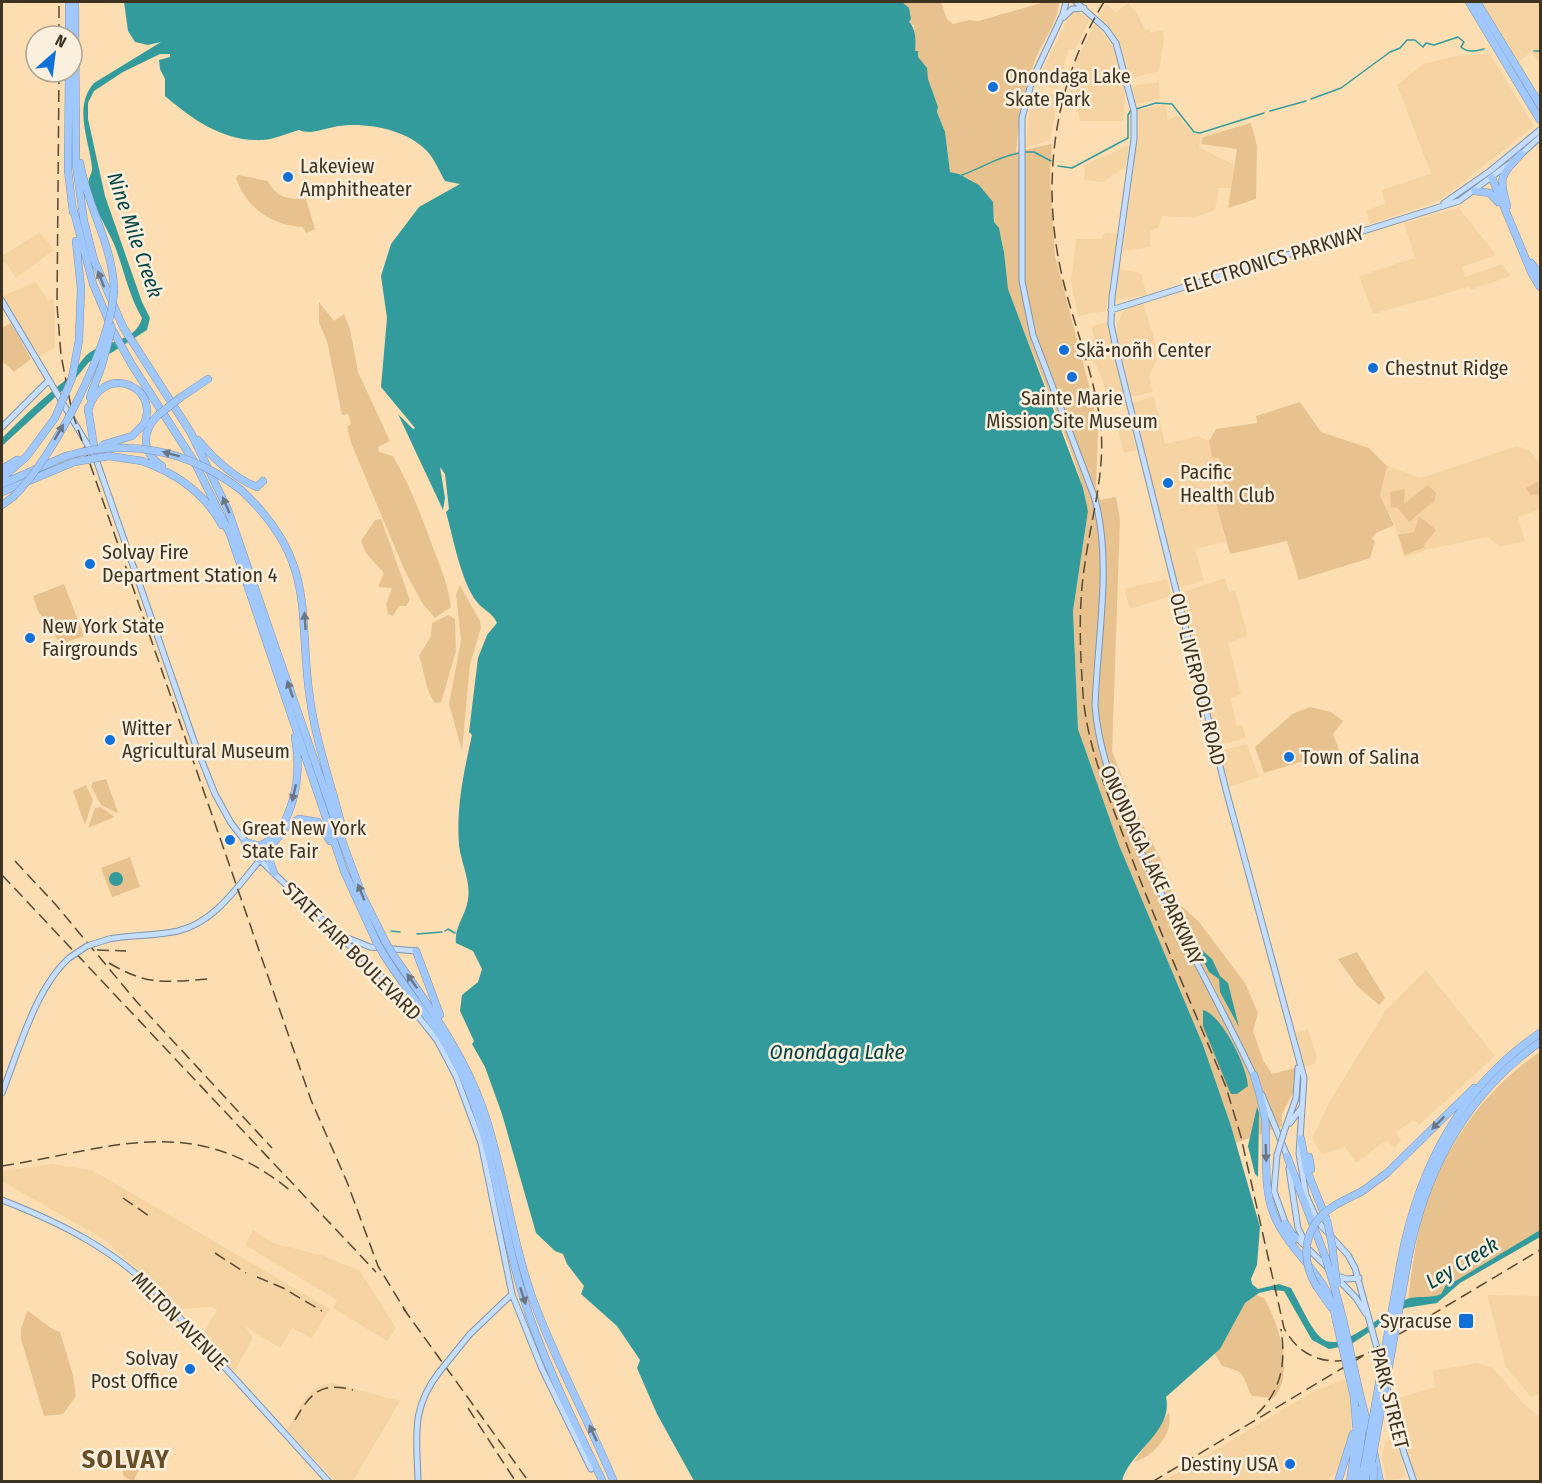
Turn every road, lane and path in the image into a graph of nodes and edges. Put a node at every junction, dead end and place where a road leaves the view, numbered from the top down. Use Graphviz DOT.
graph roads {
  1 [pos="69,2"];
  2 [pos="75,2"];
  3 [pos="1066,2"];
  4 [pos="1076,2"];
  5 [pos="1469,2"];
  6 [pos="1477,2"];
  7 [pos="1084,8"];
  8 [pos="69,24"];
  9 [pos="1058,26"];
  10 [pos="69,84"];
  11 [pos="74,104"];
  12 [pos="1540,105"];
  13 [pos="1540,120"];
  14 [pos="1540,130"];
  15 [pos="1540,137"];
  16 [pos="1521,154"];
  17 [pos="1491,175"];
  18 [pos="1473,193"];
  19 [pos="72,208"];
  20 [pos="1437,208"];
  21 [pos="1509,218"];
  22 [pos="1530,267"];
  23 [pos="1540,279"];
  24 [pos="1540,286"];
  25 [pos="114,290"];
  26 [pos="2,302"];
  27 [pos="1111,310"];
  28 [pos="208,379"];
  29 [pos="50,383"];
  30 [pos="136,389"];
  31 [pos="88,411"];
  32 [pos="180,416"];
  33 [pos="2,427"];
  34 [pos="42,439"];
  35 [pos="182,440"];
  36 [pos="91,442"];
  37 [pos="66,456"];
  38 [pos="96,459"];
  39 [pos="2,469"];
  40 [pos="2,478"];
  41 [pos="183,481"];
  42 [pos="264,481"];
  43 [pos="2,484"];
  44 [pos="2,492"];
  45 [pos="2,505"];
  46 [pos="239,564"];
  47 [pos="290,714"];
  48 [pos="277,836"];
  49 [pos="245,842"];
  50 [pos="270,850"];
  51 [pos="260,860"];
  52 [pos="350,863"];
  53 [pos="274,873"];
  54 [pos="357,903"];
  55 [pos="338,933"];
  56 [pos="375,945"];
  57 [pos="416,951"];
  58 [pos="360,955"];
  59 [pos="1540,1033"];
  60 [pos="452,1042"];
  61 [pos="1540,1042"];
  62 [pos="1297,1054"];
  63 [pos="1512,1055"];
  64 [pos="1254,1075"];
  65 [pos="2,1093"];
  66 [pos="1302,1107"];
  67 [pos="1291,1118"];
  68 [pos="1301,1139"];
  69 [pos="1287,1156"];
  70 [pos="1309,1157"];
  71 [pos="1306,1195"];
  72 [pos="2,1200"];
  73 [pos="1327,1220"];
  74 [pos="1285,1223"];
  75 [pos="1317,1258"];
  76 [pos="1405,1260"];
  77 [pos="1333,1270"];
  78 [pos="1359,1278"];
  79 [pos="1335,1285"];
  80 [pos="512,1294"];
  81 [pos="1340,1320"];
  82 [pos="1371,1322"];
  83 [pos="1357,1396"];
  84 [pos="1356,1411"];
  85 [pos="1374,1449"];
  86 [pos="591,1469"];
  87 [pos="1367,1469"];
  88 [pos="329,1482"];
  89 [pos="418,1482"];
  90 [pos="601,1482"];
  91 [pos="614,1482"];
  92 [pos="1338,1482"];
  93 [pos="1354,1482"];
  94 [pos="1362,1482"];
  95 [pos="1368,1482"];
  96 [pos="1373,1482"];
  97 [pos="1380,1482"];
  98 [pos="1414,1482"];
  1 -- 8 [label="highway"];
  2 -- 11 [label="highway"];
  3 -- 9 [label="main road, ONONDAGA LAKE PARKWAY"];
  4 -- 7 [label="main road, OLD LIVERPOOL ROAD"];
  5 -- 13 [label="highway"];
  6 -- 12 [label="highway"];
  7 -- 9 [label="main road"];
  7 -- 27 [label="main road, OLD LIVERPOOL ROAD"];
  9 -- 64 [label="main road, ONONDAGA LAKE PARKWAY"];
  10 -- 19 [label="highway"];
  11 -- 25 [label="highway"];
  32 -- 11 [label="highway, one-way"];
  14 -- 17 [label="main road"];
  15 -- 16 [label="main road, ELECTRONICS PARKWAY"];
  16 -- 17 [label="main road, ELECTRONICS PARKWAY"];
  16 -- 21 [label="highway"];
  17 -- 18 [label="main road, ELECTRONICS PARKWAY"];
  17 -- 20 [label="main road, ELECTRONICS PARKWAY"];
  17 -- 21 [label="highway"];
  18 -- 20 [label="main road, ELECTRONICS PARKWAY"];
  18 -- 21 [label="highway"];
  19 -- 34 [label="highway, bridge"];
  19 -- 35 [label="highway"];
  20 -- 27 [label="main road, ELECTRONICS PARKWAY"];
  21 -- 22 [label="highway"];
  21 -- 23 [label="highway"];
  22 -- 23 [label="highway"];
  22 -- 24 [label="highway"];
  25 -- 31 [label="highway, bridge"];
  45 -- 25 [label="highway, one-way, bridge"];
  26 -- 29 [label="main road"];
  27 -- 62 [label="main road, OLD LIVERPOOL ROAD"];
  28 -- 41 [label="highway, bridge"];
  29 -- 33 [label="main road"];
  29 -- 36 [label="main road"];
  30 -- 31 [label="highway"];
  30 -- 35 [label="highway"];
  30 -- 37 [label="highway, bridge"];
  31 -- 36 [label="highway"];
  32 -- 42 [label="highway"];
  52 -- 32 [label="highway, one-way"];
  34 -- 39 [label="highway"];
  34 -- 40 [label="highway"];
  35 -- 46 [label="highway"];
  36 -- 38 [label="highway"];
  37 -- 43 [label="highway"];
  52 -- 37 [label="highway, one-way, bridge"];
  38 -- 49 [label="main road, STATE FAIR BOULEVARD"];
  41 -- 44 [label="highway, bridge"];
  41 -- 46 [label="highway"];
  46 -- 47 [label="highway"];
  47 -- 48 [label="highway, one-way"];
  47 -- 54 [label="highway"];
  48 -- 49 [label="highway"];
  48 -- 51 [label="highway"];
  49 -- 51 [label="main road, STATE FAIR BOULEVARD"];
  50 -- 51 [label="highway"];
  50 -- 53 [label="highway"];
  50 -- 54 [label="highway"];
  51 -- 53 [label="main road, STATE FAIR BOULEVARD"];
  51 -- 65 [label="main road, bridge"];
  60 -- 52 [label="highway, one-way, bridge"];
  53 -- 55 [label="main road, STATE FAIR BOULEVARD"];
  54 -- 56 [label="highway"];
  55 -- 56 [label="main road"];
  55 -- 58 [label="main road, STATE FAIR BOULEVARD"];
  56 -- 57 [label="main road"];
  56 -- 58 [label="main road"];
  56 -- 90 [label="highway, one-way, bridge"];
  57 -- 60 [label="highway"];
  58 -- 80 [label="main road, STATE FAIR BOULEVARD"];
  59 -- 63 [label="highway"];
  91 -- 60 [label="highway, one-way"];
  61 -- 76 [label="highway"];
  62 -- 66 [label="main road, OLD LIVERPOOL ROAD"];
  62 -- 67 [label="main road"];
  63 -- 76 [label="highway"];
  63 -- 81 [label="highway, one-way, bridge"];
  64 -- 69 [label="main road, ONONDAGA LAKE PARKWAY"];
  64 -- 81 [label="highway, one-way"];
  66 -- 67 [label="main road"];
  66 -- 68 [label="main road, OLD LIVERPOOL ROAD"];
  67 -- 74 [label="main road, bridge"];
  68 -- 71 [label="main road, OLD LIVERPOOL ROAD"];
  68 -- 73 [label="highway"];
  69 -- 71 [label="main road"];
  69 -- 75 [label="main road"];
  69 -- 79 [label="highway, bridge"];
  70 -- 73 [label="highway"];
  71 -- 78 [label="main road, OLD LIVERPOOL ROAD"];
  72 -- 88 [label="main road, MILTON AVENUE"];
  73 -- 77 [label="highway, bridge"];
  74 -- 75 [label="main road"];
  74 -- 81 [label="highway"];
  75 -- 77 [label="main road"];
  76 -- 85 [label="highway, bridge"];
  76 -- 87 [label="highway, bridge"];
  77 -- 78 [label="main road"];
  77 -- 79 [label="highway, bridge"];
  77 -- 82 [label="main road"];
  78 -- 82 [label="main road, PARK STREET"];
  79 -- 81 [label="highway"];
  80 -- 86 [label="main road, STATE FAIR BOULEVARD"];
  80 -- 89 [label="main road, bridge"];
  81 -- 83 [label="highway, bridge"];
  82 -- 98 [label="main road, PARK STREET"];
  83 -- 84 [label="highway"];
  83 -- 93 [label="highway"];
  83 -- 97 [label="highway"];
  84 -- 92 [label="highway"];
  84 -- 93 [label="highway"];
  85 -- 87 [label="highway, bridge"];
  85 -- 96 [label="highway, bridge"];
  86 -- 90 [label="highway"];
  87 -- 94 [label="highway"];
  87 -- 95 [label="highway"];
}
